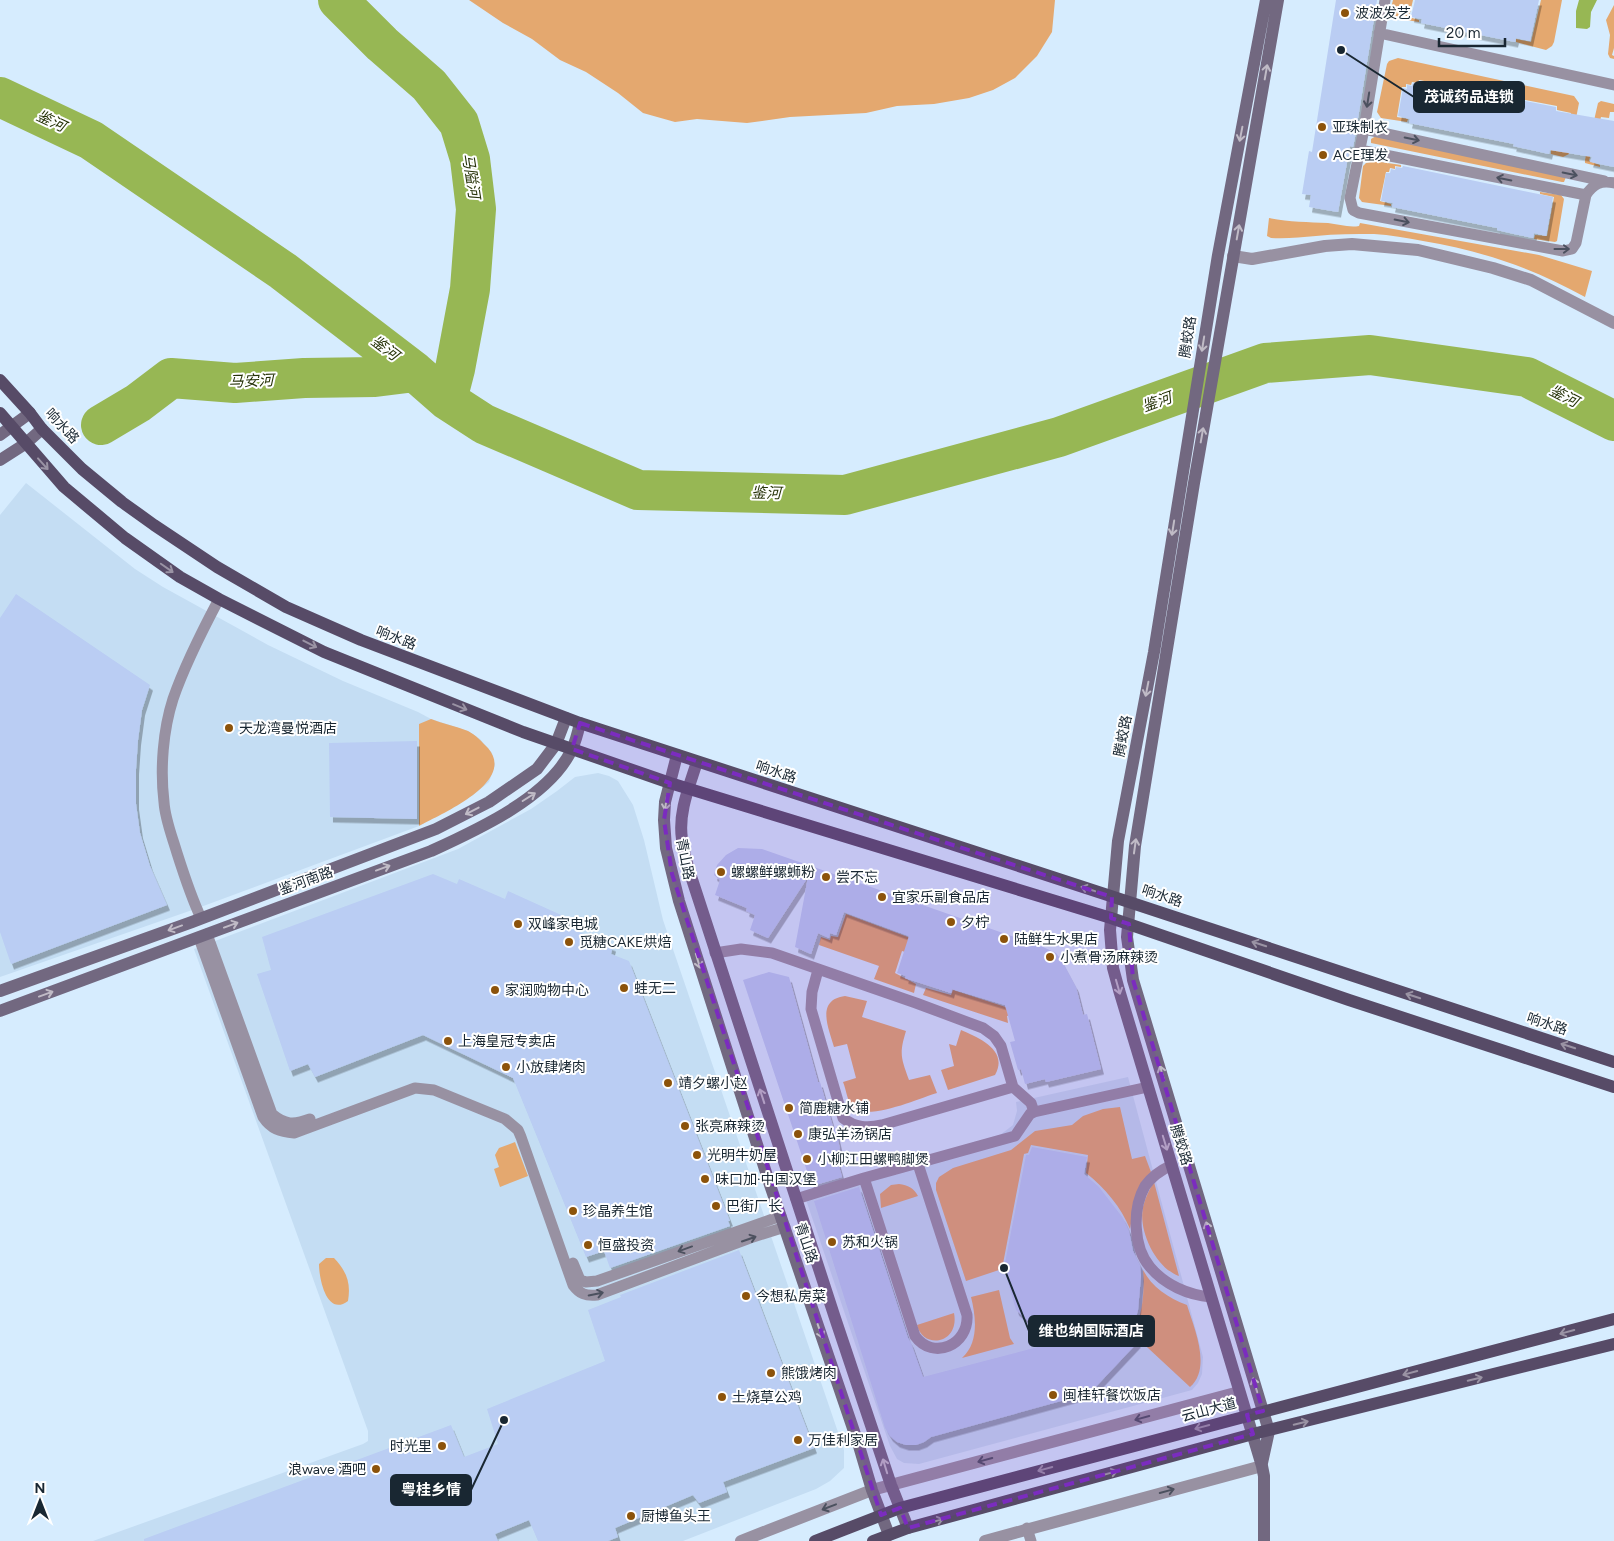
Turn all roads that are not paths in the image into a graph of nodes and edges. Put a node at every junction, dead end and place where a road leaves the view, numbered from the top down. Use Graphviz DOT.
graph roads {
  1 [pos="1266,0"];
  2 [pos="1278,0"];
  3 [pos="1385,0"];
  4 [pos="1379,33"];
  5 [pos="1614,84"];
  6 [pos="1364,129"];
  7 [pos="1360,150"];
  8 [pos="1609,182"];
  9 [pos="1586,195"];
  10 [pos="1233,256"];
  11 [pos="1614,324"];
  12 [pos="0,380"];
  13 [pos="0,413"];
  14 [pos="30,413"];
  15 [pos="12,427"];
  16 [pos="42,429"];
  17 [pos="0,435"];
  18 [pos="25,444"];
  19 [pos="0,460"];
  20 [pos="219,599"];
  21 [pos="566,718"];
  22 [pos="580,723"];
  23 [pos="556,744"];
  24 [pos="572,749"];
  25 [pos="677,755"];
  26 [pos="698,762"];
  27 [pos="670,783"];
  28 [pos="689,788"];
  29 [pos="1112,897"];
  30 [pos="1129,902"];
  31 [pos="201,918"];
  32 [pos="1111,918"];
  33 [pos="1129,924"];
  34 [pos="203,936"];
  35 [pos="715,953"];
  36 [pos="818,970"];
  37 [pos="0,991"];
  38 [pos="0,1010"];
  39 [pos="1614,1062"];
  40 [pos="1012,1087"];
  41 [pos="1148,1087"];
  42 [pos="1614,1087"];
  43 [pos="1034,1112"];
  44 [pos="918,1164"];
  45 [pos="1172,1166"];
  46 [pos="864,1178"];
  47 [pos="796,1199"];
  48 [pos="783,1222"];
  49 [pos="1211,1297"];
  50 [pos="1614,1319"];
  51 [pos="1614,1344"];
  52 [pos="1239,1392"];
  53 [pos="1263,1412"];
  54 [pos="1247,1415"];
  55 [pos="1269,1431"];
  56 [pos="1252,1434"];
  57 [pos="1262,1466"];
  58 [pos="891,1485"];
  59 [pos="872,1490"];
  60 [pos="900,1508"];
  61 [pos="881,1515"];
  62 [pos="908,1528"];
  63 [pos="1027,1528"];
  64 [pos="889,1535"];
  65 [pos="741,1541"];
  66 [pos="814,1541"];
  67 [pos="873,1541"];
  68 [pos="985,1541"];
  69 [pos="1031,1541"];
  70 [pos="1264,1541"];
  1 -- 29 [label="main road, 腾蛟路, one-way"];
  10 -- 2 [label="main road, 腾蛟路, one-way"];
  3 -- 4 [label="lane"];
  4 -- 5 [label="lane"];
  4 -- 6 [label="lane, one-way"];
  6 -- 7 [label="lane"];
  6 -- 8 [label="lane, one-way"];
  9 -- 7 [label="lane, one-way"];
  7 -- 9 [label="lane, one-way"];
  8 -- 9 [label="lane"];
  10 -- 11 [label="street"];
  30 -- 10 [label="main road, 腾蛟路, one-way"];
  12 -- 14 [label="main road, 响水路"];
  13 -- 15 [label="main road"];
  14 -- 15 [label="main road"];
  14 -- 16 [label="main road, 响水路"];
  15 -- 17 [label="main road"];
  15 -- 18 [label="main road"];
  16 -- 18 [label="main road"];
  16 -- 21 [label="main road, 响水路"];
  18 -- 19 [label="main road"];
  18 -- 20 [label="main road, one-way"];
  20 -- 23 [label="main road, one-way"];
  20 -- 31 [label="lane"];
  21 -- 22 [label="main road, 响水路"];
  21 -- 23 [label="main road, 鉴河南路"];
  22 -- 24 [label="main road, 鉴河南路"];
  22 -- 25 [label="main road, 响水路"];
  23 -- 24 [label="main road"];
  23 -- 31 [label="main road, 鉴河南路, one-way"];
  24 -- 27 [label="main road"];
  34 -- 24 [label="main road, 鉴河南路, one-way"];
  25 -- 26 [label="main road, 响水路"];
  25 -- 27 [label="main road, 青山路"];
  26 -- 28 [label="main road, 青山路"];
  29 -- 26 [label="main road, 响水路, one-way"];
  27 -- 28 [label="main road"];
  27 -- 48 [label="main road, 青山路, one-way"];
  28 -- 32 [label="main road"];
  28 -- 35 [label="main road, 青山路"];
  29 -- 30 [label="main road, 响水路"];
  29 -- 32 [label="main road, 腾蛟路"];
  30 -- 33 [label="main road, 腾蛟路"];
  39 -- 30 [label="main road, 响水路, one-way"];
  31 -- 37 [label="main road, 鉴河南路, one-way"];
  32 -- 33 [label="main road"];
  32 -- 41 [label="main road, 腾蛟路, one-way"];
  33 -- 42 [label="main road"];
  53 -- 33 [label="main road, 腾蛟路, one-way"];
  38 -- 34 [label="main road, 鉴河南路, one-way"];
  34 -- 48 [label="lane"];
  35 -- 36 [label="lane"];
  47 -- 35 [label="main road, 青山路, one-way"];
  36 -- 40 [label="lane"];
  36 -- 40 [label="lane"];
  40 -- 43 [label="lane"];
  41 -- 43 [label="lane"];
  41 -- 45 [label="main road, 腾蛟路, one-way"];
  43 -- 44 [label="lane"];
  44 -- 46 [label="lane"];
  44 -- 46 [label="lane"];
  45 -- 49 [label="main road, 腾蛟路"];
  45 -- 49 [label="lane"];
  46 -- 47 [label="lane"];
  58 -- 47 [label="main road, 青山路, one-way"];
  48 -- 59 [label="main road, 青山路, one-way"];
  49 -- 52 [label="main road, 腾蛟路"];
  50 -- 53 [label="main road, 云山大道, one-way"];
  55 -- 51 [label="main road, one-way"];
  52 -- 54 [label="main road, 腾蛟路"];
  52 -- 58 [label="street, one-way"];
  53 -- 54 [label="main road, 云山大道"];
  53 -- 55 [label="main road, 腾蛟路"];
  54 -- 56 [label="main road, 腾蛟路"];
  54 -- 60 [label="main road, 云山大道, one-way"];
  55 -- 56 [label="main road"];
  55 -- 57 [label="main road, 腾蛟路"];
  56 -- 57 [label="main road, 腾蛟路"];
  62 -- 56 [label="main road, one-way"];
  63 -- 57 [label="street, one-way"];
  57 -- 70 [label="main road, 腾蛟路"];
  58 -- 59 [label="street"];
  58 -- 60 [label="main road, 青山路"];
  59 -- 61 [label="main road, 青山路"];
  59 -- 65 [label="street, one-way"];
  60 -- 61 [label="main road, 云山大道"];
  60 -- 62 [label="main road, 青山路"];
  61 -- 64 [label="main road, 青山路"];
  61 -- 66 [label="main road, 云山大道"];
  62 -- 64 [label="main road"];
  63 -- 68 [label="street"];
  63 -- 69 [label="lane"];
  64 -- 67 [label="main road"];
}
